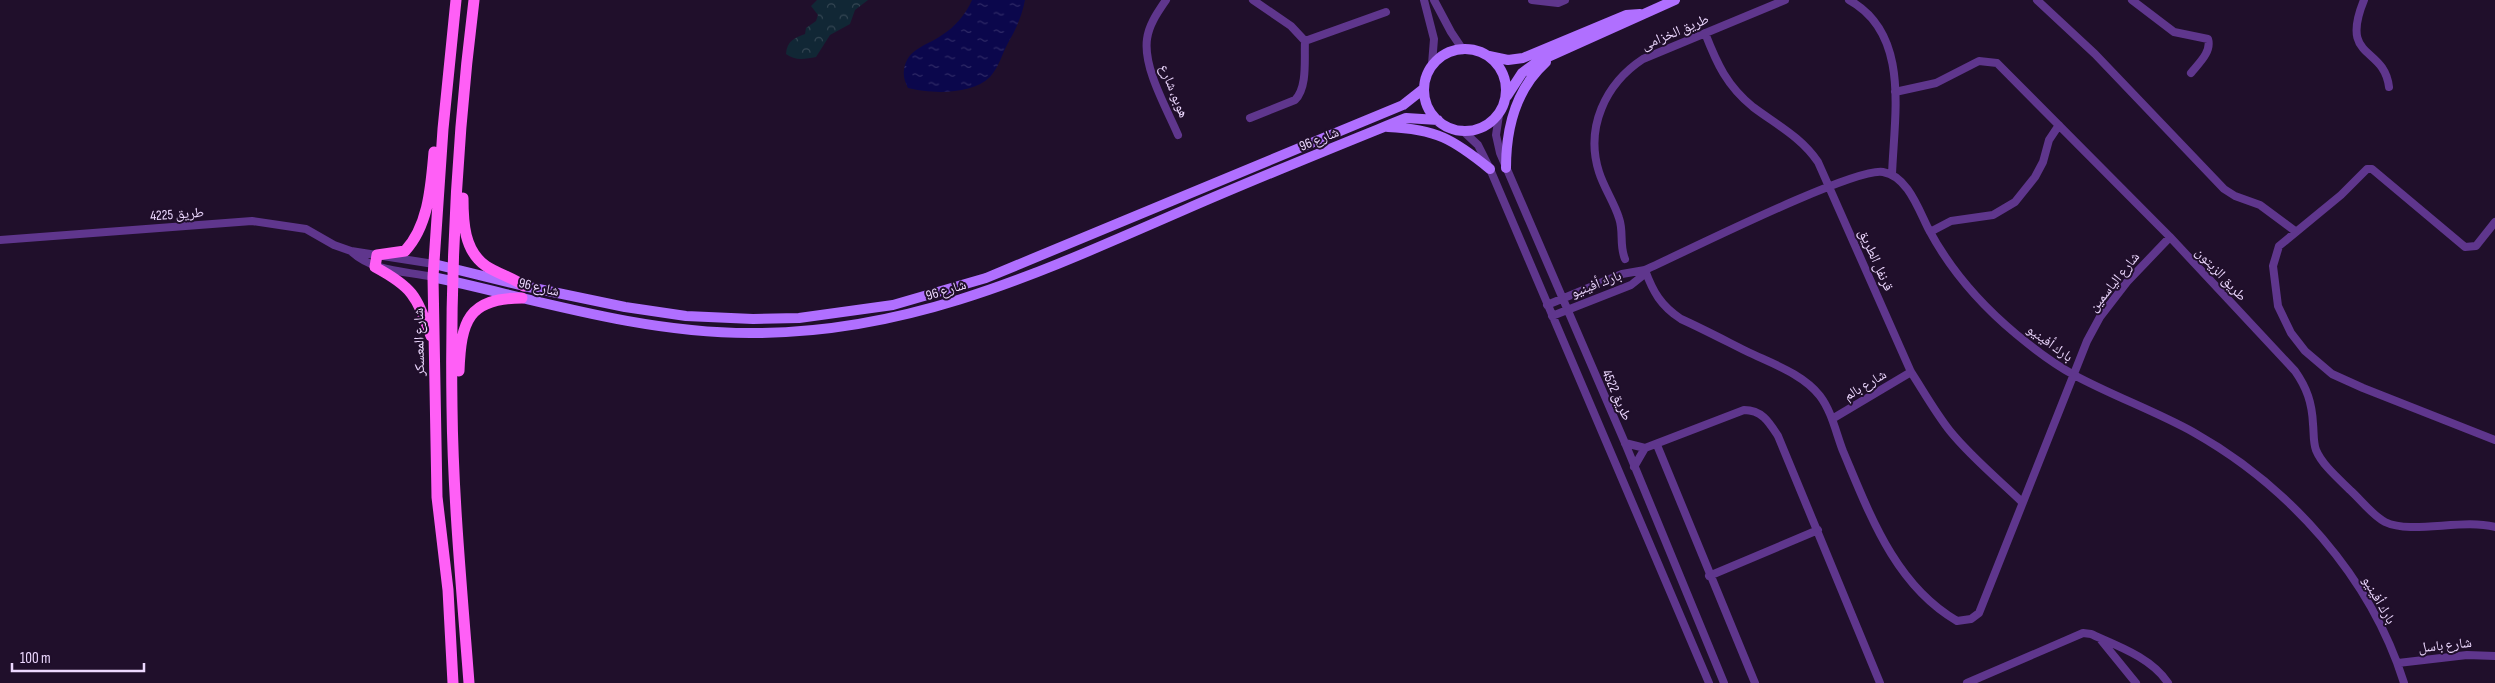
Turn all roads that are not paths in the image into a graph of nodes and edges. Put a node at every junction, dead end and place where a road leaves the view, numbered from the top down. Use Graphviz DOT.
graph roads {
  1 [pos="456,0"];
  2 [pos="474,0"];
  3 [pos="1166,0"];
  4 [pos="1253,0"];
  5 [pos="1424,0"];
  6 [pos="1434,0"];
  7 [pos="1532,0"];
  8 [pos="1565,0"];
  9 [pos="1675,0"];
  10 [pos="1785,0"];
  11 [pos="1849,0"];
  12 [pos="2037,0"];
  13 [pos="2132,0"];
  14 [pos="2364,0"];
  15 [pos="1544,1"];
  16 [pos="1386,12"];
  17 [pos="1641,14"];
  18 [pos="1706,33"];
  19 [pos="1305,41"];
  20 [pos="1464,50"];
  21 [pos="1555,54"];
  22 [pos="1489,56"];
  23 [pos="1432,64"];
  24 [pos="2191,73"];
  25 [pos="2389,87"];
  26 [pos="1422,90"];
  27 [pos="1895,92"];
  28 [pos="1507,96"];
  29 [pos="1499,115"];
  30 [pos="1250,118"];
  31 [pos="1438,120"];
  32 [pos="2059,125"];
  33 [pos="1384,127"];
  34 [pos="443,129"];
  35 [pos="1462,130"];
  36 [pos="1178,135"];
  37 [pos="458,163"];
  38 [pos="1506,168"];
  39 [pos="1490,169"];
  40 [pos="1892,175"];
  41 [pos="1830,186"];
  42 [pos="2495,222"];
  43 [pos="2295,231"];
  44 [pos="1930,232"];
  45 [pos="2170,237"];
  46 [pos="0,240"];
  47 [pos="351,251"];
  48 [pos="377,255"];
  49 [pos="1625,259"];
  50 [pos="434,264"];
  51 [pos="375,267"];
  52 [pos="452,268"];
  53 [pos="1645,270"];
  54 [pos="1622,274"];
  55 [pos="433,277"];
  56 [pos="452,281"];
  57 [pos="524,286"];
  58 [pos="1627,286"];
  59 [pos="522,298"];
  60 [pos="1562,298"];
  61 [pos="1547,305"];
  62 [pos="1566,309"];
  63 [pos="1552,316"];
  64 [pos="434,344"];
  65 [pos="1911,372"];
  66 [pos="2073,374"];
  67 [pos="452,409"];
  68 [pos="1832,419"];
  69 [pos="2495,440"];
  70 [pos="1625,443"];
  71 [pos="1657,445"];
  72 [pos="1646,448"];
  73 [pos="1634,467"];
  74 [pos="2022,502"];
  75 [pos="2495,527"];
  76 [pos="1818,530"];
  77 [pos="1709,576"];
  78 [pos="2099,638"];
  79 [pos="2495,656"];
  80 [pos="2398,663"];
  81 [pos="453,683"];
  82 [pos="469,683"];
  83 [pos="1709,683"];
  84 [pos="1724,683"];
  85 [pos="1755,683"];
  86 [pos="1880,683"];
  87 [pos="1967,683"];
  88 [pos="2136,683"];
  89 [pos="2168,683"];
  90 [pos="2404,683"];
  1 -- 34 [label="main road, شارع المعسكر"];
  2 -- 37 [label="main road"];
  3 -- 36 [label="street, هوبو، شارع"];
  4 -- 19 [label="street"];
  5 -- 23 [label="street"];
  6 -- 20 [label="street"];
  7 -- 15 [label="street"];
  8 -- 15 [label="street"];
  9 -- 17 [label="street"];
  10 -- 18 [label="street, طريق الخزامى"];
  11 -- 27 [label="street"];
  12 -- 43 [label="street"];
  13 -- 24 [label="street"];
  14 -- 25 [label="street"];
  16 -- 19 [label="street"];
  17 -- 21 [label="street"];
  17 -- 22 [label="street"];
  18 -- 41 [label="street, قرنفل الطريق"];
  18 -- 49 [label="street, طريق الخزامى"];
  19 -- 30 [label="street"];
  20 -- 22 [label="street"];
  20 -- 23 [label="street"];
  21 -- 28 [label="street"];
  21 -- 38 [label="street"];
  22 -- 28 [label="street"];
  23 -- 26 [label="street"];
  26 -- 31 [label="street"];
  26 -- 57 [label="street, شارع 96"];
  27 -- 32 [label="street, طريق الزيتون"];
  27 -- 40 [label="street"];
  28 -- 29 [label="street"];
  29 -- 35 [label="street"];
  29 -- 38 [label="street, طريق 4522"];
  31 -- 33 [label="street, شارع 96"];
  31 -- 35 [label="street"];
  32 -- 44 [label="street"];
  32 -- 45 [label="street, طريق الزيتون"];
  33 -- 39 [label="street"];
  33 -- 59 [label="street, شارع 96"];
  34 -- 48 [label="main road"];
  34 -- 50 [label="main road, شارع المعسكر"];
  35 -- 39 [label="street, طريق 4522"];
  37 -- 52 [label="main road"];
  37 -- 57 [label="main road"];
  38 -- 60 [label="street, طريق 4522"];
  39 -- 61 [label="street, طريق 4522"];
  40 -- 41 [label="street, بارك أفينيو"];
  40 -- 44 [label="street, بارك أفينيو"];
  41 -- 53 [label="street, بارك أفينيو"];
  41 -- 65 [label="street, قرنفل الطريق"];
  42 -- 43 [label="street"];
  43 -- 69 [label="street"];
  44 -- 66 [label="street, بارك أفينيو"];
  45 -- 66 [label="street, شارع الياسمين"];
  45 -- 75 [label="street, طريق الزيتون"];
  46 -- 47 [label="street, طريق 4225"];
  47 -- 48 [label="street, طريق 4225"];
  47 -- 51 [label="street, طريق 4225"];
  48 -- 50 [label="street, طريق 4225"];
  48 -- 51 [label="main road"];
  50 -- 52 [label="street, شارع 96"];
  50 -- 55 [label="main road, شارع المعسكر"];
  51 -- 55 [label="street, طريق 4225"];
  51 -- 64 [label="main road"];
  52 -- 56 [label="main road"];
  52 -- 57 [label="street, شارع 96"];
  53 -- 54 [label="street, بارك أفينيو"];
  53 -- 58 [label="street, بارك أفينيو"];
  53 -- 68 [label="street"];
  54 -- 58 [label="street"];
  54 -- 60 [label="street, بارك أفينيو"];
  55 -- 56 [label="street, شارع 96"];
  55 -- 64 [label="main road, شارع المعسكر"];
  56 -- 59 [label="street, شارع 96"];
  56 -- 67 [label="main road"];
  58 -- 62 [label="street, بارك أفينيو"];
  59 -- 67 [label="main road"];
  60 -- 61 [label="street, بارك أفينيو"];
  60 -- 62 [label="street, طريق 4522"];
  61 -- 63 [label="street, طريق 4522"];
  62 -- 63 [label="street, بارك أفينيو"];
  62 -- 70 [label="street, طريق 4522"];
  63 -- 83 [label="street, طريق 4522"];
  64 -- 81 [label="main road, شارع المعسكر"];
  65 -- 68 [label="street, شارع بالم"];
  65 -- 74 [label="street, قرنفل الطريق"];
  66 -- 74 [label="street, شارع الياسمين"];
  66 -- 80 [label="street, بارك أفينيو"];
  67 -- 82 [label="main road"];
  68 -- 74 [label="street, شارع الياسمين"];
  70 -- 72 [label="street"];
  70 -- 73 [label="street, طريق 4522"];
  71 -- 72 [label="street"];
  71 -- 76 [label="street"];
  71 -- 77 [label="street"];
  72 -- 73 [label="street"];
  73 -- 84 [label="street, طريق 4522"];
  76 -- 77 [label="street"];
  76 -- 86 [label="street"];
  77 -- 85 [label="street"];
  78 -- 87 [label="street"];
  78 -- 88 [label="street"];
  78 -- 89 [label="street"];
  79 -- 80 [label="street, شارع باسل"];
  80 -- 90 [label="street, بارك أفينيو"];
}
